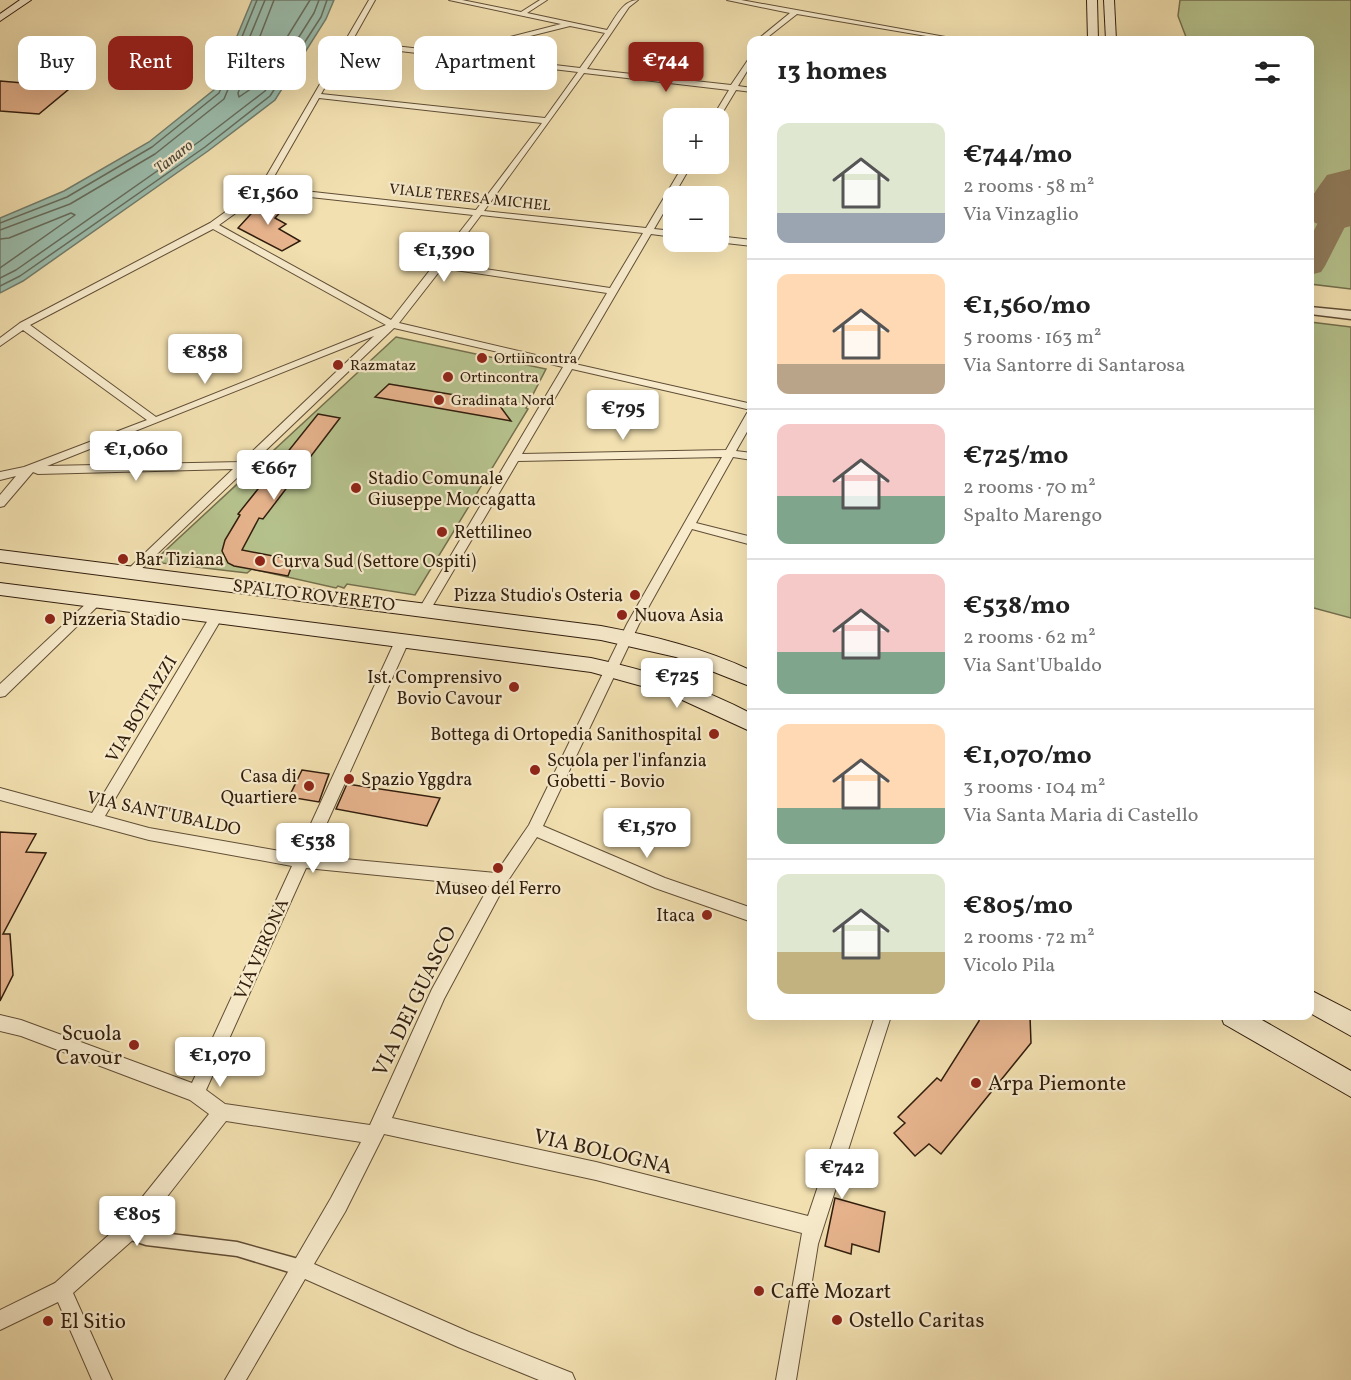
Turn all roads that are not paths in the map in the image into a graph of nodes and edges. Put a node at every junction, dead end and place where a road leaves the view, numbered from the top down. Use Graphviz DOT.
graph roads {
  1 [pos="26,0"];
  2 [pos="372,0"];
  3 [pos="452,0"];
  4 [pos="544,0"];
  5 [pos="635,0"];
  6 [pos="730,0"];
  7 [pos="1092,0"];
  8 [pos="1109,0"];
  9 [pos="476,2"];
  10 [pos="795,12"];
  11 [pos="522,14"];
  12 [pos="0,18"];
  13 [pos="572,24"];
  14 [pos="609,32"];
  15 [pos="351,36"];
  16 [pos="522,36"];
  17 [pos="765,36"];
  18 [pos="916,36"];
  19 [pos="1093,36"];
  20 [pos="1110,36"];
  21 [pos="747,65"];
  22 [pos="557,67"];
  23 [pos="583,70"];
  24 [pos="734,88"];
  25 [pos="747,89"];
  26 [pos="320,90"];
  27 [pos="317,96"];
  28 [pos="722,108"];
  29 [pos="547,121"];
  30 [pos="682,174"];
  31 [pos="263,189"];
  32 [pos="479,213"];
  33 [pos="213,225"];
  34 [pos="647,231"];
  35 [pos="663,233"];
  36 [pos="729,240"];
  37 [pos="747,242"];
  38 [pos="440,265"];
  39 [pos="613,291"];
  40 [pos="1314,300"];
  41 [pos="1351,305"];
  42 [pos="1314,311"];
  43 [pos="1351,315"];
  44 [pos="23,325"];
  45 [pos="393,325"];
  46 [pos="0,343"];
  47 [pos="568,366"];
  48 [pos="747,406"];
  49 [pos="155,421"];
  50 [pos="747,423"];
  51 [pos="731,453"];
  52 [pos="747,456"];
  53 [pos="516,458"];
  54 [pos="244,465"];
  55 [pos="27,470"];
  56 [pos="0,476"];
  57 [pos="0,503"];
  58 [pos="690,525"];
  59 [pos="747,540"];
  60 [pos="0,556"];
  61 [pos="130,573"];
  62 [pos="0,589"];
  63 [pos="95,602"];
  64 [pos="424,609"];
  65 [pos="216,618"];
  66 [pos="627,638"];
  67 [pos="402,641"];
  68 [pos="612,669"];
  69 [pos="747,678"];
  70 [pos="0,692"];
  71 [pos="747,722"];
  72 [pos="0,794"];
  73 [pos="96,819"];
  74 [pos="534,830"];
  75 [pos="301,861"];
  76 [pos="500,880"];
  77 [pos="747,913"];
  78 [pos="1314,1003"];
  79 [pos="882,1020"];
  80 [pos="1240,1020"];
  81 [pos="0,1023"];
  82 [pos="1351,1024"];
  83 [pos="1351,1085"];
  84 [pos="196,1093"];
  85 [pos="222,1112"];
  86 [pos="377,1130"];
  87 [pos="814,1227"];
  88 [pos="127,1232"];
  89 [pos="302,1268"];
  90 [pos="62,1290"];
  91 [pos="0,1320"];
  92 [pos="102,1380"];
  93 [pos="235,1380"];
  94 [pos="565,1380"];
  95 [pos="786,1380"];
  1 -- 12 [label="main road"];
  2 -- 15 [label="street"];
  3 -- 9 [label="street"];
  4 -- 11 [label="street"];
  5 -- 14 [label="street"];
  6 -- 10 [label="street"];
  7 -- 19 [label="main road"];
  8 -- 20 [label="main road"];
  9 -- 11 [label="street"];
  10 -- 17 [label="street"];
  10 -- 18 [label="street"];
  11 -- 13 [label="street"];
  13 -- 14 [label="street"];
  13 -- 16 [label="street"];
  14 -- 23 [label="street"];
  21 -- 24 [label="street"];
  22 -- 23 [label="street"];
  23 -- 24 [label="street"];
  23 -- 29 [label="street"];
  24 -- 25 [label="street"];
  24 -- 28 [label="street"];
  26 -- 27 [label="street"];
  27 -- 29 [label="street"];
  27 -- 31 [label="street"];
  29 -- 32 [label="street"];
  30 -- 34 [label="street"];
  31 -- 32 [label="street, VIALE TERESA MICHEL"];
  31 -- 33 [label="street"];
  32 -- 34 [label="street, VIALE TERESA MICHEL"];
  32 -- 38 [label="street"];
  33 -- 44 [label="street"];
  33 -- 45 [label="street"];
  34 -- 35 [label="street, VIALE TERESA MICHEL"];
  34 -- 39 [label="street"];
  36 -- 37 [label="street"];
  38 -- 39 [label="street"];
  38 -- 45 [label="street"];
  39 -- 47 [label="street"];
  40 -- 41 [label="street"];
  42 -- 43 [label="street"];
  44 -- 46 [label="street"];
  44 -- 49 [label="street"];
  45 -- 47 [label="street"];
  45 -- 49 [label="street"];
  45 -- 54 [label="street"];
  47 -- 48 [label="street"];
  47 -- 53 [label="street"];
  49 -- 55 [label="street"];
  50 -- 51 [label="street, VIA DEI GUASCO"];
  51 -- 52 [label="street"];
  51 -- 53 [label="street"];
  51 -- 58 [label="street, VIA DEI GUASCO"];
  53 -- 64 [label="street"];
  54 -- 55 [label="street"];
  54 -- 61 [label="street"];
  55 -- 56 [label="street"];
  55 -- 57 [label="street"];
  58 -- 59 [label="street"];
  58 -- 66 [label="street, VIA DEI GUASCO"];
  60 -- 61 [label="main road, SPALTO ROVERETO"];
  61 -- 64 [label="main road, SPALTO ROVERETO"];
  62 -- 63 [label="main road, SPALTO ROVERETO"];
  63 -- 65 [label="main road, SPALTO ROVERETO"];
  63 -- 70 [label="street"];
  64 -- 66 [label="main road, SPALTO ROVERETO"];
  65 -- 67 [label="main road, SPALTO ROVERETO"];
  65 -- 73 [label="street, VIA BOTTAZZI"];
  66 -- 68 [label="street, VIA DEI GUASCO"];
  66 -- 69 [label="main road, SPALTO ROVERETO"];
  67 -- 68 [label="main road, SPALTO ROVERETO"];
  67 -- 75 [label="street, VIA VERONA"];
  68 -- 71 [label="main road, SPALTO ROVERETO"];
  68 -- 74 [label="street, VIA DEI GUASCO"];
  72 -- 73 [label="street, VIA SANT'UBALDO"];
  73 -- 75 [label="street, VIA SANT'UBALDO"];
  74 -- 76 [label="street, VIA DEI GUASCO"];
  74 -- 77 [label="street"];
  75 -- 76 [label="street, VIA SANT'UBALDO"];
  75 -- 84 [label="street, VIA VERONA"];
  76 -- 86 [label="street, VIA DEI GUASCO"];
  78 -- 82 [label="main road"];
  79 -- 87 [label="street"];
  80 -- 83 [label="main road"];
  81 -- 84 [label="street"];
  84 -- 85 [label="street"];
  85 -- 86 [label="street, VIA BOLOGNA"];
  85 -- 88 [label="street"];
  86 -- 87 [label="street, VIA BOLOGNA"];
  86 -- 89 [label="street, VIA DEI GUASCO"];
  87 -- 95 [label="street"];
  88 -- 89 [label="street"];
  88 -- 90 [label="street"];
  89 -- 93 [label="street, VIA DEI GUASCO"];
  89 -- 94 [label="street"];
  90 -- 91 [label="street"];
  90 -- 92 [label="street"];
}
